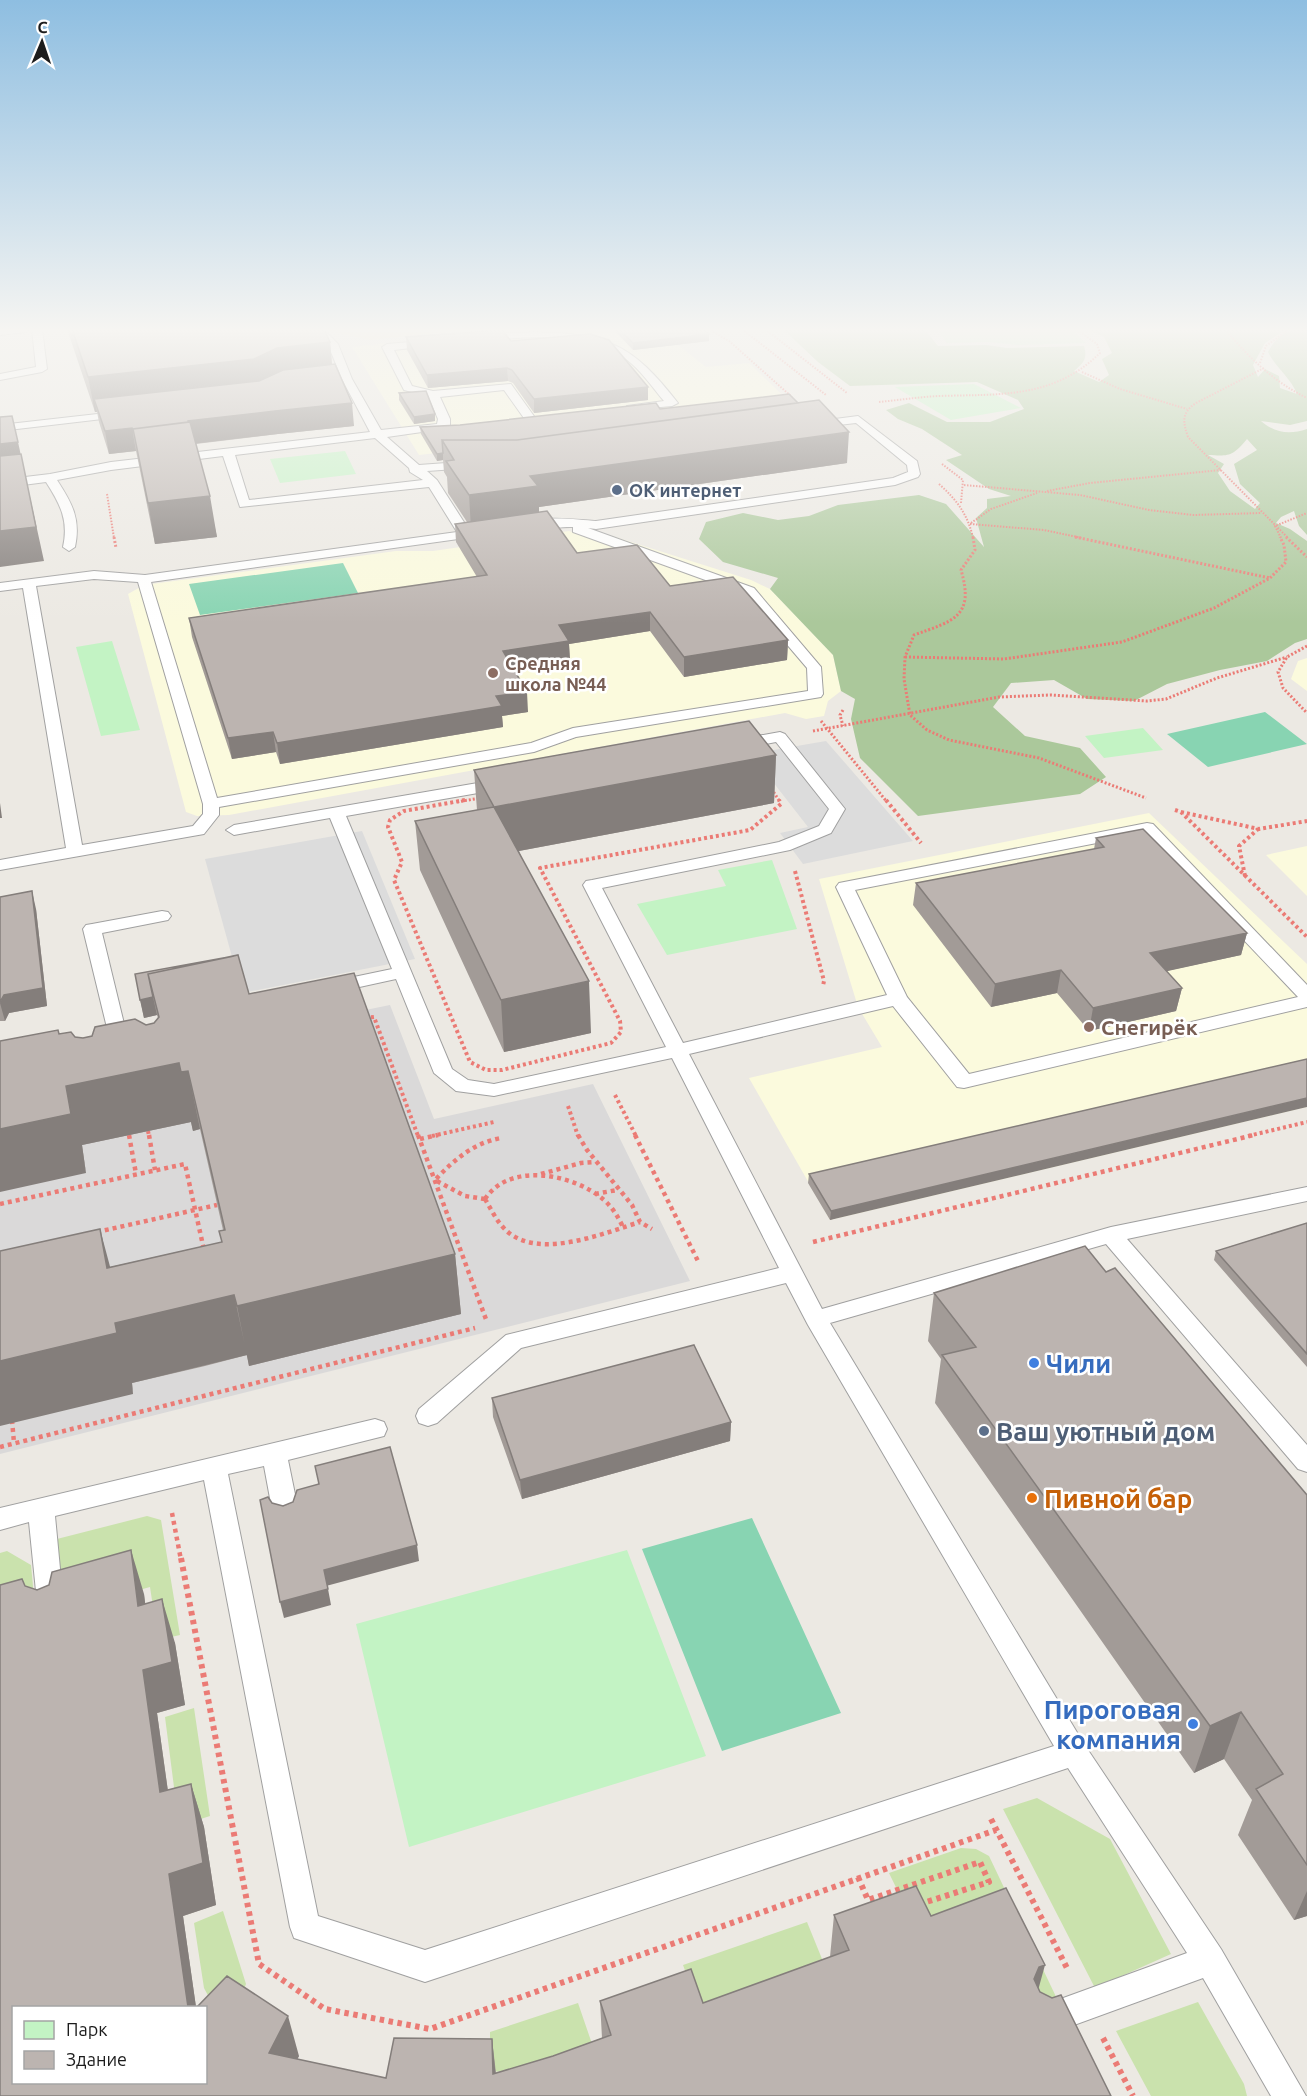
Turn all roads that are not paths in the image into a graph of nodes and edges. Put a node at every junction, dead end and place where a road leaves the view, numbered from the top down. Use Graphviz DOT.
graph roads {
  1 [pos="373,427"];
  2 [pos="436,427"];
  3 [pos="868,427"];
  4 [pos="378,435"];
  5 [pos="228,452"];
  6 [pos="479,464"];
  7 [pos="414,469"];
  8 [pos="50,478"];
  9 [pos="433,483"];
  10 [pos="0,484"];
  11 [pos="559,522"];
  12 [pos="466,535"];
  13 [pos="69,547"];
  14 [pos="146,579"];
  15 [pos="29,583"];
  16 [pos="0,587"];
  17 [pos="721,747"];
  18 [pos="523,781"];
  19 [pos="211,804"];
  20 [pos="336,812"];
  21 [pos="234,830"];
  22 [pos="75,851"];
  23 [pos="0,865"];
  24 [pos="162,916"];
  25 [pos="404,972"];
  26 [pos="311,991"];
  27 [pos="1307,996"];
  28 [pos="898,999"];
  29 [pos="1307,1001"];
  30 [pos="137,1027"];
  31 [pos="677,1051"];
  32 [pos="1307,1194"];
  33 [pos="1111,1235"];
  34 [pos="792,1274"];
  35 [pos="816,1319"];
  36 [pos="428,1416"];
  37 [pos="375,1429"];
  38 [pos="274,1453"];
  39 [pos="1307,1462"];
  40 [pos="214,1468"];
  41 [pos="41,1509"];
  42 [pos="285,1509"];
  43 [pos="0,1520"];
  44 [pos="52,1620"];
  45 [pos="1074,1753"];
  46 [pos="1210,1960"];
  47 [pos="1041,2020"];
  48 [pos="1289,2096"];
  1 -- 4 [label="lane"];
  2 -- 4 [label="lane"];
  3 -- 11 [label="lane"];
  4 -- 5 [label="lane"];
  4 -- 7 [label="lane"];
  5 -- 8 [label="lane"];
  5 -- 9 [label="lane"];
  6 -- 7 [label="lane"];
  7 -- 9 [label="lane"];
  8 -- 10 [label="lane"];
  8 -- 13 [label="lane"];
  9 -- 12 [label="lane"];
  11 -- 12 [label="lane"];
  11 -- 19 [label="lane"];
  12 -- 14 [label="lane"];
  14 -- 15 [label="lane"];
  14 -- 19 [label="lane"];
  15 -- 16 [label="lane"];
  15 -- 22 [label="lane"];
  17 -- 31 [label="lane"];
  18 -- 20 [label="lane"];
  19 -- 22 [label="lane"];
  20 -- 21 [label="lane"];
  20 -- 25 [label="lane"];
  22 -- 23 [label="lane"];
  24 -- 30 [label="lane"];
  25 -- 26 [label="lane"];
  25 -- 31 [label="lane"];
  27 -- 28 [label="lane"];
  28 -- 29 [label="lane"];
  28 -- 31 [label="lane"];
  31 -- 34 [label="lane"];
  32 -- 33 [label="lane"];
  33 -- 35 [label="lane"];
  33 -- 39 [label="lane"];
  34 -- 35 [label="lane"];
  34 -- 36 [label="lane"];
  35 -- 45 [label="lane"];
  37 -- 38 [label="lane"];
  38 -- 40 [label="lane"];
  38 -- 42 [label="lane"];
  40 -- 41 [label="lane"];
  40 -- 45 [label="lane"];
  41 -- 43 [label="lane"];
  41 -- 44 [label="lane"];
  45 -- 46 [label="lane"];
  46 -- 47 [label="lane"];
  46 -- 48 [label="lane"];
}
